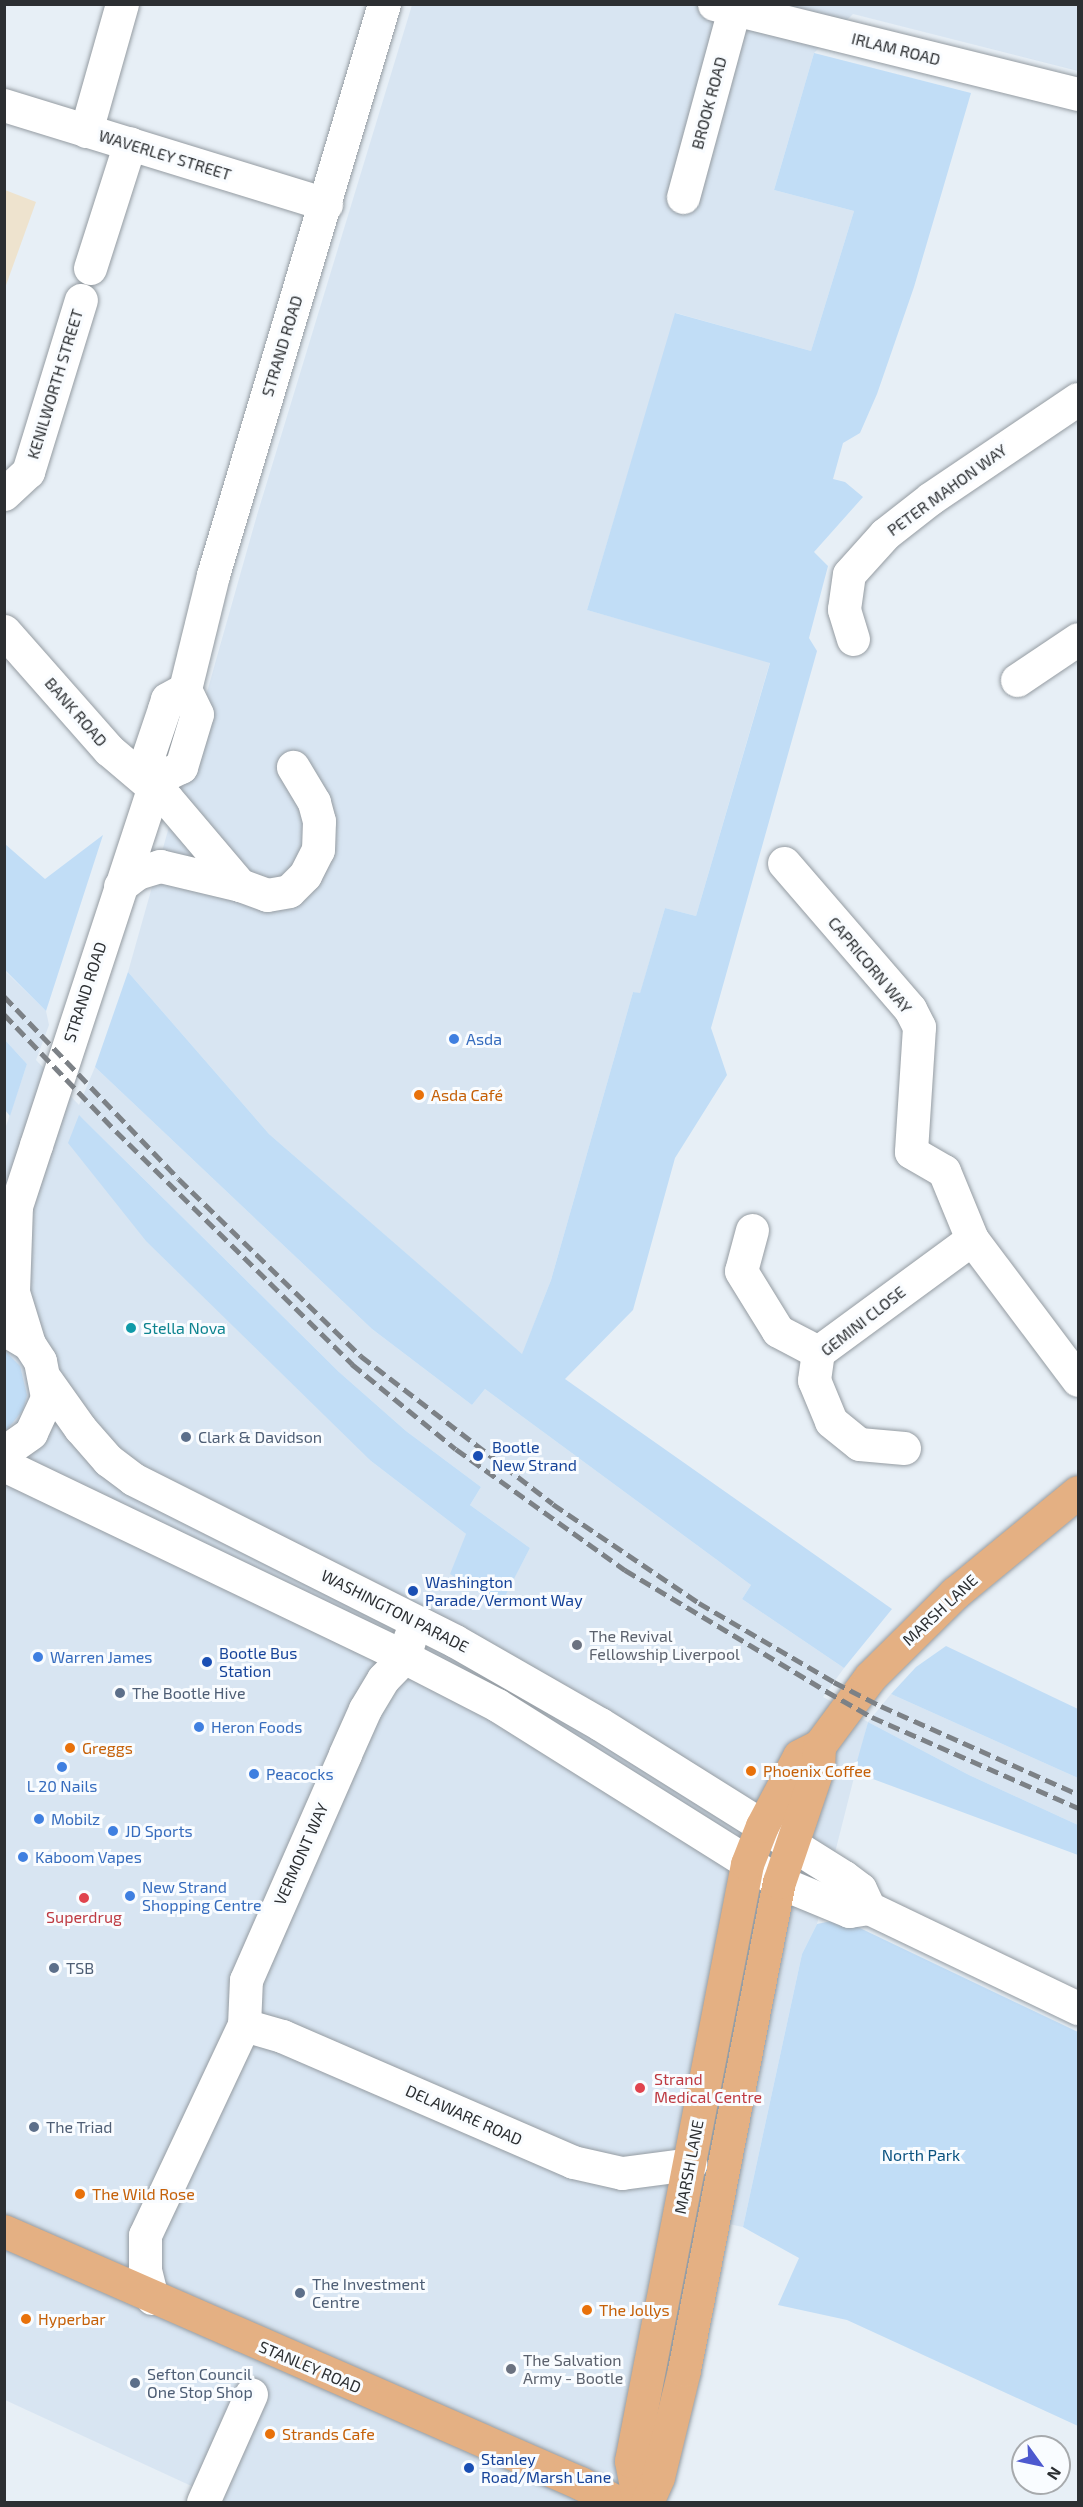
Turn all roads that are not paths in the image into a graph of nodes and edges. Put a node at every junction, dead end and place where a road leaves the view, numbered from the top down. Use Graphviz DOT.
graph roads {
  1 [pos="122,4"];
  2 [pos="384,4"];
  3 [pos="724,7"];
  4 [pos="794,14"];
  5 [pos="1078,94"];
  6 [pos="4,105"];
  7 [pos="86,131"];
  8 [pos="130,143"];
  9 [pos="683,197"];
  10 [pos="326,204"];
  11 [pos="90,268"];
  12 [pos="81,300"];
  13 [pos="1078,399"];
  14 [pos="4,494"];
  15 [pos="4,632"];
  16 [pos="853,639"];
  17 [pos="1078,639"];
  18 [pos="1017,680"];
  19 [pos="293,767"];
  20 [pos="155,782"];
  21 [pos="784,863"];
  22 [pos="240,885"];
  23 [pos="120,886"];
  24 [pos="10,1216"];
  25 [pos="752,1230"];
  26 [pos="972,1239"];
  27 [pos="17,1337"];
  28 [pos="818,1352"];
  29 [pos="46,1380"];
  30 [pos="1078,1380"];
  31 [pos="904,1448"];
  32 [pos="4,1452"];
  33 [pos="4,1465"];
  34 [pos="1078,1492"];
  35 [pos="416,1621"];
  36 [pos="404,1657"];
  37 [pos="819,1746"];
  38 [pos="762,1826"];
  39 [pos="791,1846"];
  40 [pos="747,1864"];
  41 [pos="779,1882"];
  42 [pos="869,1908"];
  43 [pos="1078,2008"];
  44 [pos="244,2025"];
  45 [pos="690,2163"];
  46 [pos="4,2231"];
  47 [pos="152,2298"];
  48 [pos="251,2394"];
  49 [pos="203,2502"];
  50 [pos="617,2502"];
  51 [pos="639,2502"];
  52 [pos="647,2502"];
  1 -- 7 [label="street"];
  2 -- 10 [label="street, STRAND ROAD"];
  3 -- 4 [label="street, IRLAM ROAD"];
  3 -- 9 [label="street, BROOK ROAD"];
  4 -- 5 [label="street, IRLAM ROAD"];
  6 -- 7 [label="street, WAVERLEY STREET"];
  7 -- 8 [label="street, WAVERLEY STREET"];
  8 -- 10 [label="street, WAVERLEY STREET"];
  8 -- 11 [label="street"];
  10 -- 20 [label="street, STRAND ROAD"];
  12 -- 14 [label="street, KENILWORTH STREET"];
  13 -- 16 [label="street, PETER MAHON WAY"];
  15 -- 20 [label="street, BANK ROAD"];
  17 -- 18 [label="street"];
  19 -- 22 [label="street"];
  20 -- 22 [label="street, BANK ROAD"];
  20 -- 23 [label="street, STRAND ROAD"];
  21 -- 26 [label="street, CAPRICORN WAY"];
  22 -- 23 [label="street"];
  23 -- 24 [label="street, STRAND ROAD"];
  24 -- 27 [label="street, STRAND ROAD"];
  25 -- 28 [label="street"];
  26 -- 28 [label="street, GEMINI CLOSE"];
  26 -- 30 [label="street, CAPRICORN WAY"];
  27 -- 29 [label="street, WASHINGTON PARADE"];
  28 -- 31 [label="street, GEMINI CLOSE"];
  29 -- 32 [label="street"];
  29 -- 35 [label="street, WASHINGTON PARADE"];
  33 -- 36 [label="street"];
  34 -- 37 [label="main road, MARSH LANE"];
  35 -- 36 [label="street, VERMONT WAY"];
  35 -- 38 [label="street, WASHINGTON PARADE"];
  36 -- 40 [label="street"];
  36 -- 44 [label="street, VERMONT WAY"];
  37 -- 38 [label="main road, MARSH LANE"];
  37 -- 39 [label="main road, MARSH LANE"];
  38 -- 39 [label="street, WASHINGTON PARADE"];
  38 -- 40 [label="main road, MARSH LANE"];
  39 -- 41 [label="main road, MARSH LANE"];
  39 -- 42 [label="street, WASHINGTON PARADE"];
  40 -- 41 [label="street"];
  40 -- 45 [label="main road, MARSH LANE"];
  41 -- 42 [label="street"];
  41 -- 52 [label="main road, MARSH LANE"];
  42 -- 43 [label="street"];
  44 -- 45 [label="street, DELAWARE ROAD"];
  44 -- 47 [label="street, VERMONT WAY"];
  45 -- 51 [label="main road, MARSH LANE"];
  46 -- 47 [label="main road, STANLEY ROAD"];
  47 -- 50 [label="main road, STANLEY ROAD"];
  48 -- 49 [label="street"];
}
